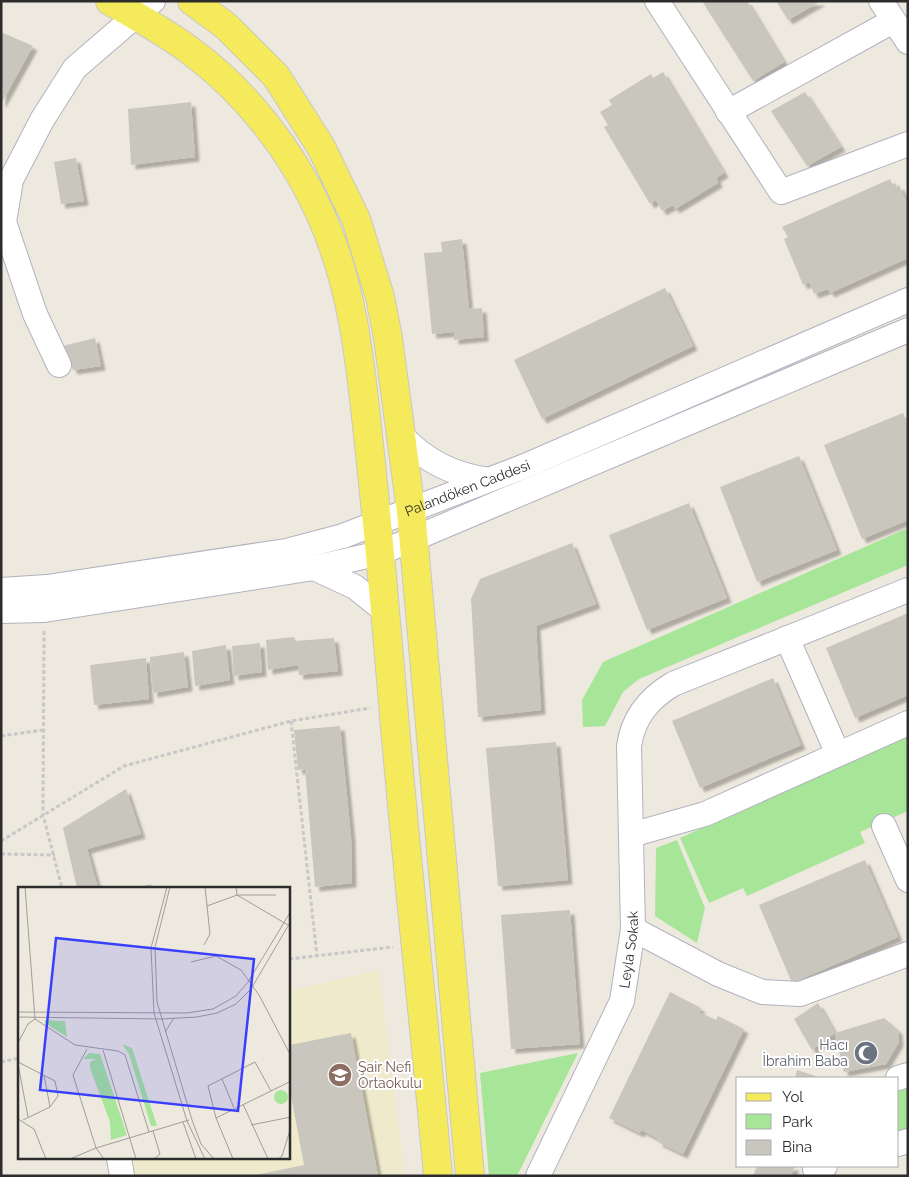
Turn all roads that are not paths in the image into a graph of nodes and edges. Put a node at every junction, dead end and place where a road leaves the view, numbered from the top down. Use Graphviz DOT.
graph roads {
  1 [pos="110,1"];
  2 [pos="192,1"];
  3 [pos="657,1"];
  4 [pos="880,1"];
  5 [pos="145,9"];
  6 [pos="893,21"];
  7 [pos="908,42"];
  8 [pos="728,112"];
  9 [pos="908,144"];
  10 [pos="908,300"];
  11 [pos="908,330"];
  12 [pos="59,365"];
  13 [pos="400,434"];
  14 [pos="489,480"];
  15 [pos="411,511"];
  16 [pos="377,524"];
  17 [pos="414,539"];
  18 [pos="380,553"];
  19 [pos="314,568"];
  20 [pos="1,590"];
  21 [pos="908,590"];
  22 [pos="1,611"];
  23 [pos="386,612"];
  24 [pos="787,638"];
  25 [pos="908,724"];
  26 [pos="838,754"];
  27 [pos="884,826"];
  28 [pos="632,834"];
  29 [pos="908,880"];
  30 [pos="633,929"];
  31 [pos="908,954"];
  32 [pos="119,1160"];
  33 [pos="122,1176"];
  34 [pos="438,1176"];
  35 [pos="470,1176"];
  36 [pos="538,1176"];
  1 -- 5 [label="main road"];
  2 -- 13 [label="main road"];
  3 -- 8 [label="street"];
  4 -- 6 [label="street"];
  5 -- 12 [label="street"];
  5 -- 16 [label="main road"];
  6 -- 7 [label="street"];
  6 -- 8 [label="street"];
  8 -- 9 [label="street"];
  10 -- 14 [label="street, Palandöken Caddesi"];
  11 -- 17 [label="street, Palandöken Caddesi"];
  13 -- 14 [label="street"];
  13 -- 15 [label="main road"];
  14 -- 15 [label="street, Palandöken Caddesi"];
  15 -- 16 [label="street, Palandöken Caddesi"];
  15 -- 17 [label="main road"];
  16 -- 18 [label="main road"];
  16 -- 20 [label="street, Palandöken Caddesi"];
  17 -- 18 [label="street, Palandöken Caddesi"];
  17 -- 35 [label="main road"];
  18 -- 19 [label="street, Palandöken Caddesi"];
  18 -- 23 [label="main road"];
  19 -- 22 [label="street, Palandöken Caddesi"];
  19 -- 23 [label="street"];
  21 -- 24 [label="street, Leyla Sokak"];
  23 -- 34 [label="main road"];
  24 -- 26 [label="street"];
  24 -- 28 [label="street, Leyla Sokak"];
  25 -- 26 [label="street"];
  26 -- 28 [label="street"];
  27 -- 29 [label="street"];
  28 -- 30 [label="street, Leyla Sokak"];
  30 -- 31 [label="street"];
  30 -- 36 [label="street, Leyla Sokak"];
  32 -- 33 [label="street"];
}
